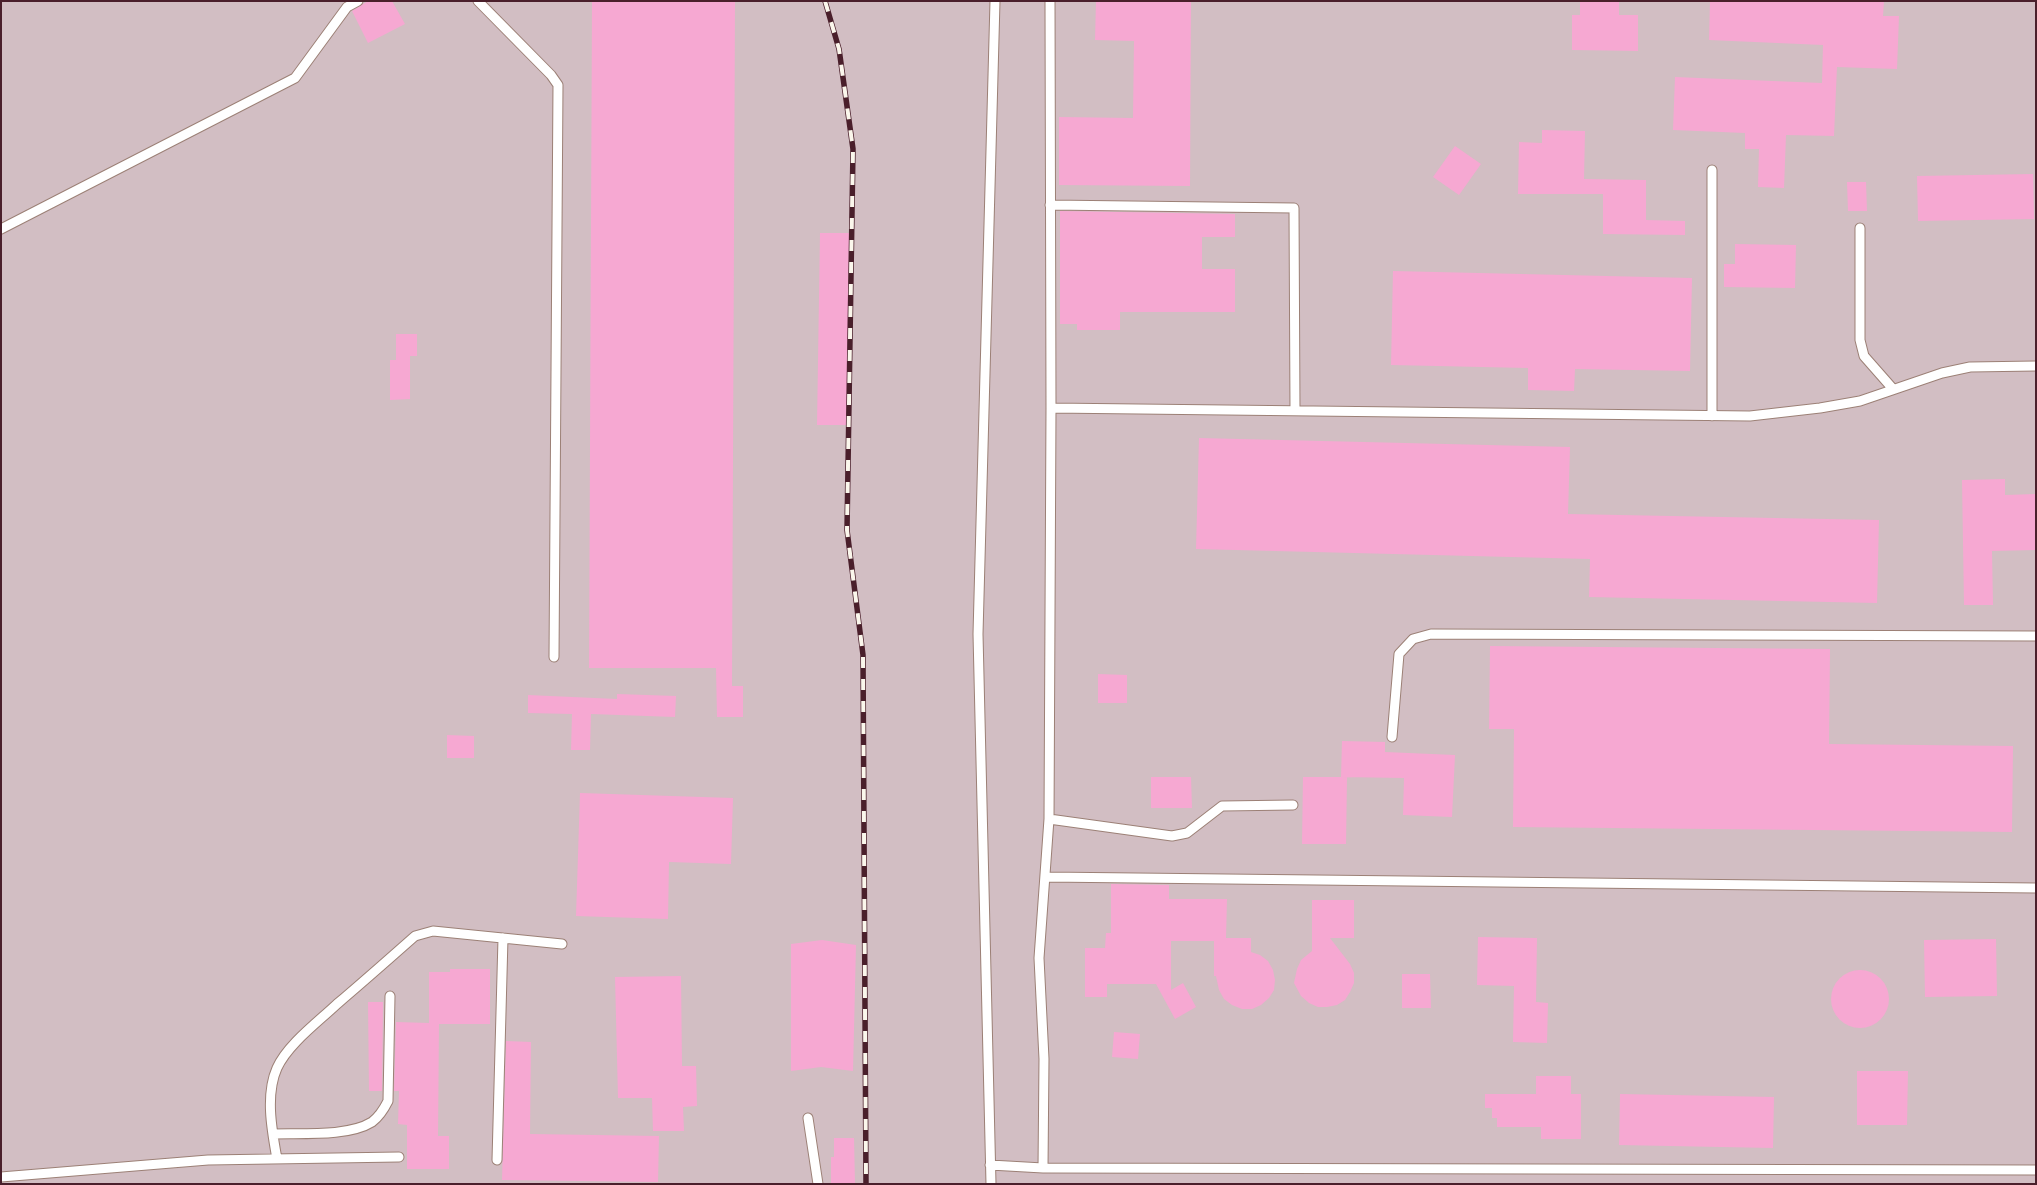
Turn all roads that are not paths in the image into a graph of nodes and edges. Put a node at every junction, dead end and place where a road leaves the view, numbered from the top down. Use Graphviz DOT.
graph roads {
  1 [pos="358,1"];
  2 [pos="478,1"];
  3 [pos="995,1"];
  4 [pos="1050,1"];
  5 [pos="1712,170"];
  6 [pos="1050,205"];
  7 [pos="1,228"];
  8 [pos="1860,228"];
  9 [pos="2036,366"];
  10 [pos="1893,389"];
  11 [pos="1051,408"];
  12 [pos="1295,411"];
  13 [pos="1712,416"];
  14 [pos="2036,636"];
  15 [pos="554,657"];
  16 [pos="1392,736"];
  17 [pos="1293,805"];
  18 [pos="1048,819"];
  19 [pos="1046,877"];
  20 [pos="2036,888"];
  21 [pos="503,938"];
  22 [pos="562,944"];
  23 [pos="390,996"];
  24 [pos="808,1118"];
  25 [pos="273,1134"];
  26 [pos="399,1158"];
  27 [pos="277,1159"];
  28 [pos="497,1160"];
  29 [pos="990,1165"];
  30 [pos="1043,1168"];
  31 [pos="2036,1170"];
  32 [pos="1,1176"];
  33 [pos="818,1184"];
  34 [pos="991,1184"];
  1 -- 7 [label="lane"];
  2 -- 15 [label="lane"];
  3 -- 29 [label="lane"];
  4 -- 6 [label="lane"];
  5 -- 13 [label="lane"];
  6 -- 11 [label="lane"];
  6 -- 12 [label="lane"];
  8 -- 10 [label="lane"];
  9 -- 10 [label="lane"];
  10 -- 13 [label="lane"];
  11 -- 12 [label="lane"];
  11 -- 18 [label="lane"];
  12 -- 13 [label="lane"];
  14 -- 16 [label="lane"];
  17 -- 18 [label="lane"];
  18 -- 19 [label="lane"];
  19 -- 20 [label="lane"];
  19 -- 30 [label="lane"];
  21 -- 22 [label="lane"];
  21 -- 25 [label="lane"];
  21 -- 28 [label="lane"];
  23 -- 25 [label="lane"];
  24 -- 33 [label="lane"];
  25 -- 27 [label="lane"];
  26 -- 27 [label="lane"];
  27 -- 32 [label="lane"];
  29 -- 30 [label="lane"];
  29 -- 34 [label="lane"];
  30 -- 31 [label="lane"];
}
